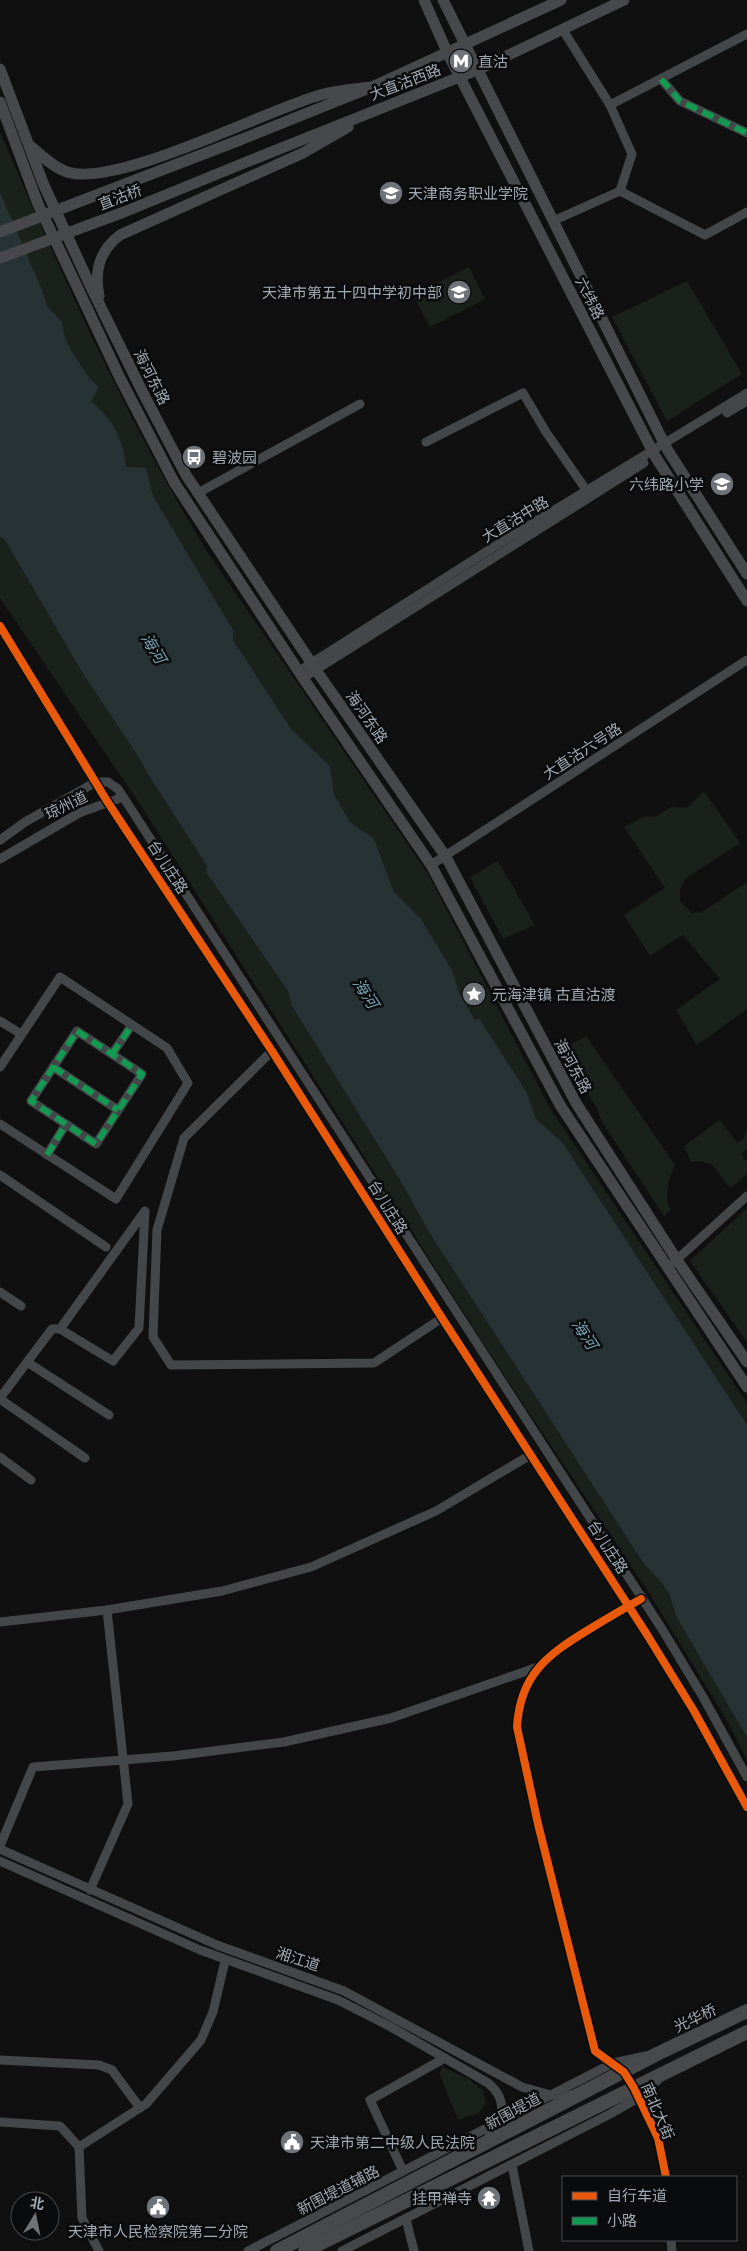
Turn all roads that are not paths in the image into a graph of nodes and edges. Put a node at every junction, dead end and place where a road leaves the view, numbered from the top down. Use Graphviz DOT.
graph roads {
  1 [pos="424,0"];
  2 [pos="443,0"];
  3 [pos="561,0"];
  4 [pos="624,0"];
  5 [pos="563,30"];
  6 [pos="747,34"];
  7 [pos="466,44"];
  8 [pos="448,54"];
  9 [pos="0,69"];
  10 [pos="477,70"];
  11 [pos="460,77"];
  12 [pos="661,79"];
  13 [pos="372,87"];
  14 [pos="0,102"];
  15 [pos="610,105"];
  16 [pos="371,112"];
  17 [pos="747,133"];
  18 [pos="240,140"];
  19 [pos="29,146"];
  20 [pos="249,161"];
  21 [pos="620,191"];
  22 [pos="747,212"];
  23 [pos="553,221"];
  24 [pos="0,232"];
  25 [pos="0,258"];
  26 [pos="102,310"];
  27 [pos="747,394"];
  28 [pos="747,401"];
  29 [pos="360,404"];
  30 [pos="426,442"];
  31 [pos="666,446"];
  32 [pos="653,454"];
  33 [pos="198,493"];
  34 [pos="589,494"];
  35 [pos="747,574"];
  36 [pos="747,601"];
  37 [pos="0,626"];
  38 [pos="747,660"];
  39 [pos="314,667"];
  40 [pos="301,675"];
  41 [pos="96,782"];
  42 [pos="123,797"];
  43 [pos="107,801"];
  44 [pos="0,840"];
  45 [pos="446,857"];
  46 [pos="0,858"];
  47 [pos="431,865"];
  48 [pos="0,1021"];
  49 [pos="132,1025"];
  50 [pos="21,1034"];
  51 [pos="272,1051"];
  52 [pos="112,1054"];
  53 [pos="0,1067"];
  54 [pos="53,1067"];
  55 [pos="118,1110"];
  56 [pos="0,1124"];
  57 [pos="66,1124"];
  58 [pos="47,1155"];
  59 [pos="0,1175"];
  60 [pos="747,1196"];
  61 [pos="106,1247"];
  62 [pos="677,1260"];
  63 [pos="667,1268"];
  64 [pos="0,1292"];
  65 [pos="20,1306"];
  66 [pos="442,1318"];
  67 [pos="60,1329"];
  68 [pos="27,1362"];
  69 [pos="747,1362"];
  70 [pos="747,1387"];
  71 [pos="0,1399"];
  72 [pos="109,1415"];
  73 [pos="532,1454"];
  74 [pos="0,1456"];
  75 [pos="85,1458"];
  76 [pos="30,1480"];
  77 [pos="642,1599"];
  78 [pos="629,1606"];
  79 [pos="107,1610"];
  80 [pos="0,1622"];
  81 [pos="538,1666"];
  82 [pos="123,1759"];
  83 [pos="747,1777"];
  84 [pos="747,1807"];
  85 [pos="0,1847"];
  86 [pos="0,1860"];
  87 [pos="90,1890"];
  88 [pos="225,1960"];
  89 [pos="747,2011"];
  90 [pos="747,2032"];
  91 [pos="657,2054"];
  92 [pos="444,2058"];
  93 [pos="0,2060"];
  94 [pos="619,2067"];
  95 [pos="583,2092"];
  96 [pos="636,2093"];
  97 [pos="552,2095"];
  98 [pos="140,2108"];
  99 [pos="0,2122"];
  100 [pos="498,2123"];
  101 [pos="484,2144"];
  102 [pos="79,2147"];
  103 [pos="512,2165"];
  104 [pos="403,2171"];
  105 [pos="666,2176"];
  106 [pos="380,2183"];
  107 [pos="351,2212"];
  108 [pos="406,2219"];
  109 [pos="282,2243"];
  110 [pos="317,2247"];
  111 [pos="99,2251"];
  112 [pos="248,2251"];
  113 [pos="305,2251"];
  114 [pos="342,2251"];
  115 [pos="414,2251"];
  116 [pos="529,2251"];
  1 -- 8 [label="main road, 六纬路"];
  2 -- 7 [label="main road, 六纬路"];
  3 -- 7 [label="main road, 大直沽西路"];
  4 -- 5 [label="main road, 大直沽西路"];
  5 -- 10 [label="main road, 大直沽西路"];
  5 -- 15 [label="street"];
  6 -- 12 [label="street"];
  7 -- 8 [label="main road, 大直沽西路"];
  7 -- 10 [label="main road, 六纬路"];
  8 -- 11 [label="main road, 六纬路"];
  8 -- 13 [label="main road, 大直沽西路"];
  9 -- 19 [label="main road, 海河东路"];
  10 -- 11 [label="main road, 大直沽西路"];
  10 -- 23 [label="main road, 六纬路"];
  11 -- 16 [label="main road, 大直沽西路"];
  11 -- 32 [label="main road, 六纬路"];
  12 -- 15 [label="street"];
  12 -- 17 [label="street"];
  13 -- 18 [label="main road, 大直沽西路"];
  13 -- 19 [label="main road"];
  14 -- 40 [label="main road, 海河东路"];
  15 -- 21 [label="street"];
  16 -- 20 [label="main road, 大直沽西路"];
  16 -- 26 [label="main road"];
  18 -- 24 [label="main road, 直沽桥, bridge"];
  19 -- 26 [label="main road, 海河东路"];
  20 -- 25 [label="main road, 直沽桥, bridge"];
  21 -- 22 [label="street"];
  21 -- 23 [label="street"];
  23 -- 31 [label="main road, 六纬路"];
  26 -- 33 [label="main road, 海河东路"];
  27 -- 31 [label="street, 大直沽中路"];
  28 -- 31 [label="street, 大直沽中路"];
  29 -- 33 [label="street"];
  30 -- 34 [label="street"];
  31 -- 32 [label="street, 大直沽中路"];
  31 -- 35 [label="main road, 六纬路"];
  32 -- 34 [label="street, 大直沽中路"];
  32 -- 36 [label="main road, 六纬路"];
  33 -- 39 [label="main road, 海河东路"];
  34 -- 39 [label="street, 大直沽中路"];
  37 -- 41 [label="street, 台儿庄路"];
  38 -- 45 [label="street, 大直沽六号路"];
  39 -- 40 [label="street, 大直沽中路"];
  39 -- 45 [label="main road, 海河东路"];
  40 -- 47 [label="main road, 海河东路"];
  41 -- 42 [label="street, 琼州道"];
  41 -- 43 [label="street, 台儿庄路"];
  41 -- 44 [label="street, 琼州道"];
  42 -- 43 [label="street, 琼州道"];
  42 -- 77 [label="street, 台儿庄路"];
  43 -- 46 [label="street, 琼州道"];
  43 -- 51 [label="street, 台儿庄路"];
  45 -- 47 [label="street, 大直沽六号路"];
  45 -- 62 [label="main road, 海河东路"];
  47 -- 63 [label="main road, 海河东路"];
  48 -- 50 [label="street"];
  49 -- 50 [label="street"];
  49 -- 52 [label="street"];
  49 -- 58 [label="street"];
  50 -- 53 [label="street"];
  51 -- 66 [label="street, 台儿庄路"];
  51 -- 66 [label="street"];
  52 -- 54 [label="street"];
  52 -- 55 [label="street"];
  54 -- 55 [label="street"];
  54 -- 57 [label="street"];
  55 -- 57 [label="street"];
  56 -- 58 [label="street"];
  57 -- 58 [label="street"];
  59 -- 61 [label="street"];
  60 -- 62 [label="street"];
  62 -- 63 [label="street"];
  62 -- 69 [label="main road, 海河东路"];
  63 -- 70 [label="main road, 海河东路"];
  64 -- 65 [label="street"];
  66 -- 73 [label="street, 台儿庄路"];
  67 -- 67 [label="street"];
  67 -- 68 [label="street"];
  68 -- 71 [label="street"];
  68 -- 72 [label="street"];
  71 -- 75 [label="street"];
  73 -- 78 [label="street, 台儿庄路"];
  73 -- 79 [label="street"];
  74 -- 76 [label="street"];
  77 -- 78 [label="street"];
  77 -- 83 [label="street, 台儿庄路"];
  78 -- 81 [label="street"];
  78 -- 84 [label="street, 台儿庄路"];
  79 -- 80 [label="street"];
  79 -- 82 [label="street"];
  81 -- 82 [label="street"];
  81 -- 94 [label="street, 南北大街"];
  82 -- 85 [label="street"];
  82 -- 87 [label="street"];
  85 -- 87 [label="street, 湘江道"];
  86 -- 88 [label="street, 湘江道"];
  87 -- 97 [label="street, 湘江道"];
  88 -- 92 [label="street, 湘江道"];
  88 -- 98 [label="street"];
  89 -- 91 [label="highway, 光华桥"];
  90 -- 96 [label="highway"];
  91 -- 94 [label="highway, 新围堤道"];
  92 -- 100 [label="street, 湘江道"];
  92 -- 104 [label="street"];
  93 -- 98 [label="street"];
  94 -- 95 [label="highway, 新围堤道"];
  94 -- 96 [label="street, 南北大街"];
  94 -- 97 [label="street, 新围堤道辅路"];
  95 -- 97 [label="street, 湘江道"];
  95 -- 101 [label="highway, 新围堤道"];
  96 -- 103 [label="street"];
  96 -- 105 [label="street, 南北大街"];
  96 -- 110 [label="highway"];
  97 -- 100 [label="street, 新围堤道辅路"];
  98 -- 102 [label="street"];
  99 -- 102 [label="street"];
  100 -- 101 [label="street, 湘江道"];
  100 -- 104 [label="street, 新围堤道辅路"];
  101 -- 107 [label="highway, 新围堤道"];
  102 -- 111 [label="street"];
  103 -- 108 [label="street"];
  103 -- 116 [label="street"];
  104 -- 106 [label="street, 新围堤道辅路"];
  106 -- 107 [label="street"];
  106 -- 109 [label="street, 新围堤道辅路"];
  107 -- 109 [label="highway, 新围堤道"];
  108 -- 114 [label="street"];
  108 -- 115 [label="street"];
  109 -- 112 [label="street, 新围堤道辅路"];
  110 -- 113 [label="highway"];
}
